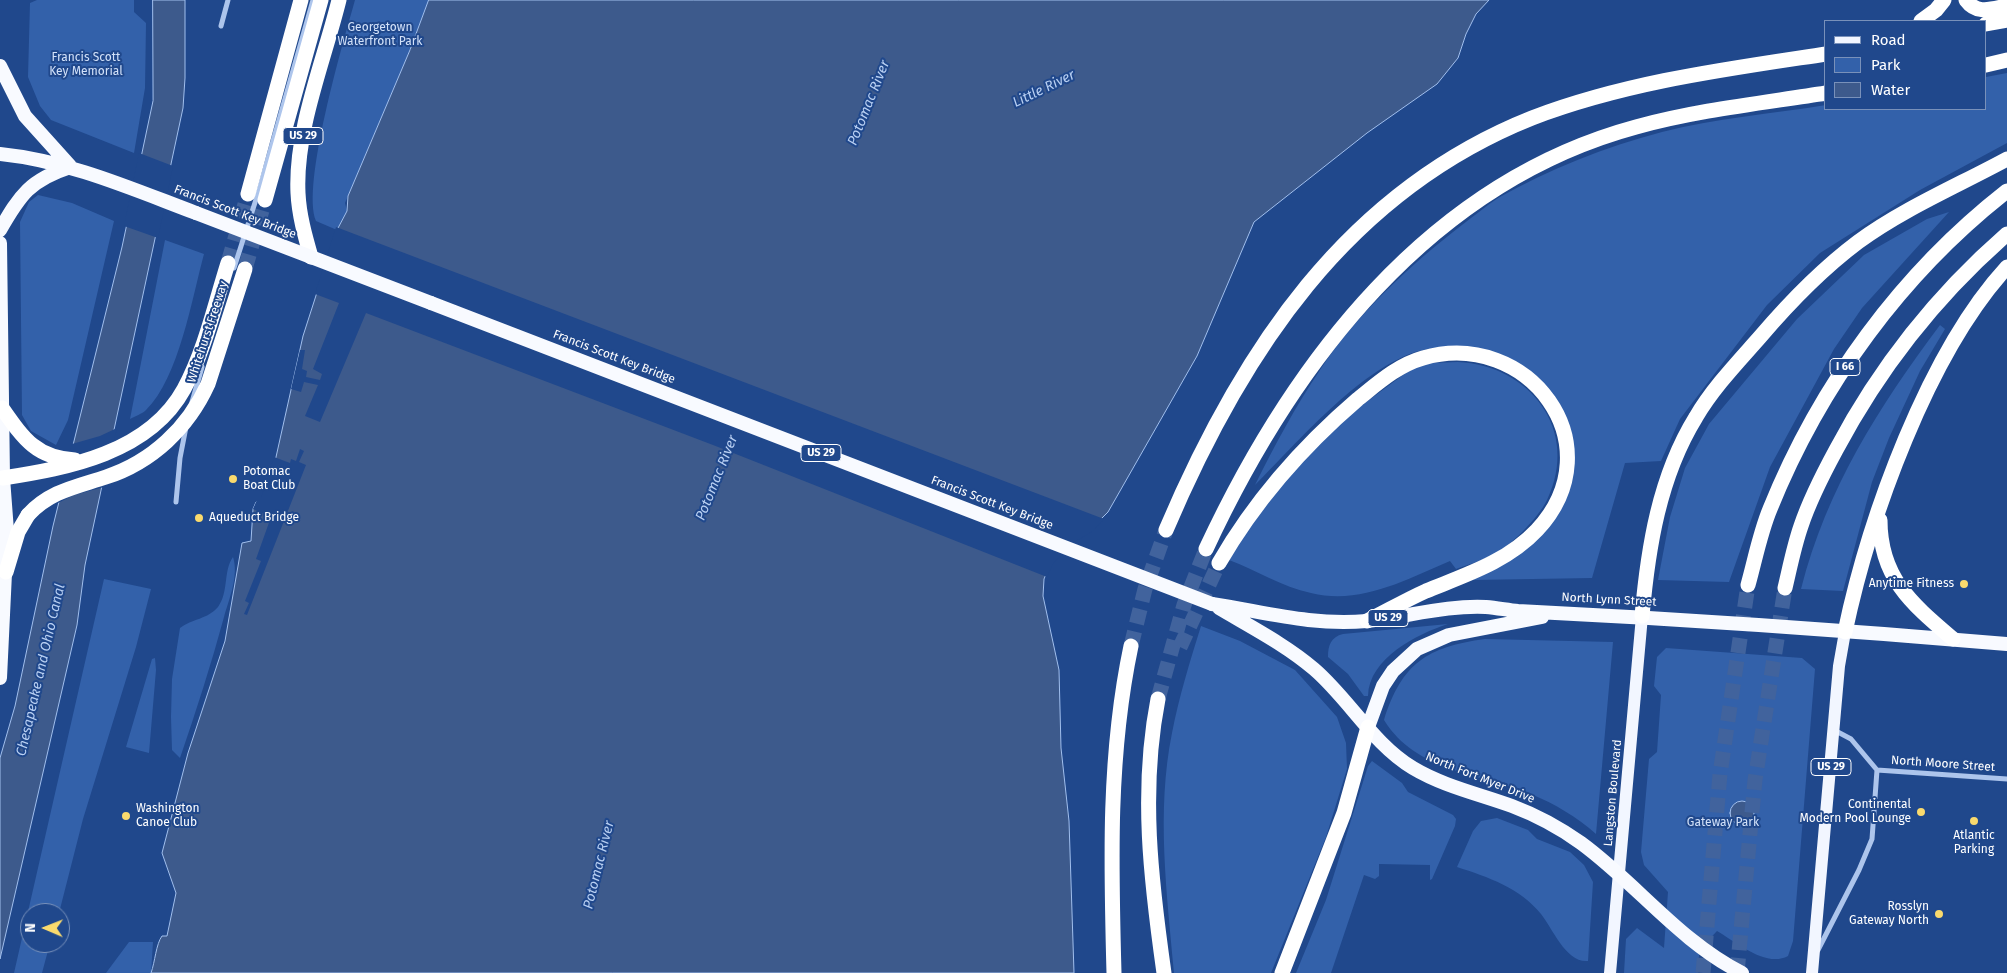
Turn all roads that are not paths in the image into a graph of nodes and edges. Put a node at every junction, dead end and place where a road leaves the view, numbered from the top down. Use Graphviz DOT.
graph roads {
  1 [pos="228,0"];
  2 [pos="301,0"];
  3 [pos="313,0"];
  4 [pos="321,0"];
  5 [pos="339,0"];
  6 [pos="1944,0"];
  7 [pos="1966,0"];
  8 [pos="2007,6"];
  9 [pos="1921,20"];
  10 [pos="2007,20"];
  11 [pos="1987,24"];
  12 [pos="221,26"];
  13 [pos="1824,47"];
  14 [pos="1824,54"];
  15 [pos="1794,59"];
  16 [pos="2007,60"];
  17 [pos="1987,65"];
  18 [pos="0,66"];
  19 [pos="1824,93"];
  20 [pos="0,154"];
  21 [pos="2007,159"];
  22 [pos="70,166"];
  23 [pos="2007,191"];
  24 [pos="248,194"];
  25 [pos="265,200"];
  26 [pos="0,230"];
  27 [pos="2007,234"];
  28 [pos="0,243"];
  29 [pos="311,257"];
  30 [pos="228,263"];
  31 [pos="2007,267"];
  32 [pos="245,269"];
  33 [pos="2,408"];
  34 [pos="84,460"];
  35 [pos="1,482"];
  36 [pos="176,502"];
  37 [pos="1880,511"];
  38 [pos="1166,530"];
  39 [pos="1206,549"];
  40 [pos="1219,563"];
  41 [pos="6,572"];
  42 [pos="1748,585"];
  43 [pos="1784,588"];
  44 [pos="1212,604"];
  45 [pos="1564,612"];
  46 [pos="1642,616"];
  47 [pos="1367,621"];
  48 [pos="1845,632"];
  49 [pos="1953,639"];
  50 [pos="2007,644"];
  51 [pos="1131,646"];
  52 [pos="0,678"];
  53 [pos="1158,699"];
  54 [pos="1368,727"];
  55 [pos="1834,730"];
  56 [pos="1877,770"];
  57 [pos="2007,779"];
  58 [pos="1618,875"];
  59 [pos="1813,959"];
  60 [pos="1114,973"];
  61 [pos="1164,973"];
  62 [pos="1282,973"];
  63 [pos="1610,973"];
  64 [pos="1742,973"];
  65 [pos="1812,973"];
  1 -- 12 [label="street"];
  2 -- 24 [label="highway, US 29"];
  3 -- 36 [label="street"];
  4 -- 25 [label="highway"];
  5 -- 29 [label="highway, US 29"];
  6 -- 9 [label="highway"];
  7 -- 8 [label="highway"];
  10 -- 11 [label="highway"];
  13 -- 15 [label="highway"];
  14 -- 15 [label="highway"];
  15 -- 38 [label="highway"];
  16 -- 17 [label="highway"];
  18 -- 22 [label="highway"];
  19 -- 39 [label="highway"];
  20 -- 22 [label="highway, Francis Scott Key Bridge"];
  21 -- 46 [label="highway"];
  22 -- 26 [label="highway"];
  22 -- 29 [label="highway, Francis Scott Key Bridge / US 29, bridge"];
  23 -- 42 [label="highway, I 66"];
  27 -- 43 [label="highway, I 66"];
  28 -- 33 [label="highway"];
  29 -- 44 [label="highway, Francis Scott Key Bridge / US 29, bridge"];
  30 -- 34 [label="highway, Whitehurst Freeway"];
  31 -- 37 [label="highway"];
  32 -- 41 [label="highway, Whitehurst Freeway, bridge"];
  33 -- 34 [label="highway"];
  33 -- 35 [label="highway"];
  34 -- 35 [label="highway, Whitehurst Freeway"];
  35 -- 41 [label="highway"];
  37 -- 48 [label="highway"];
  37 -- 49 [label="highway"];
  40 -- 47 [label="highway"];
  41 -- 52 [label="highway"];
  44 -- 47 [label="highway, North Lynn Street / US 29"];
  44 -- 54 [label="highway, North Fort Myer Drive / US 29"];
  45 -- 46 [label="highway, North Lynn Street / US 29"];
  45 -- 47 [label="highway, North Lynn Street / US 29"];
  45 -- 54 [label="highway"];
  46 -- 48 [label="highway, North Lynn Street / US 29"];
  46 -- 58 [label="main road, Langston Boulevard"];
  48 -- 49 [label="highway, North Lynn Street"];
  48 -- 55 [label="main road, US 29"];
  49 -- 50 [label="highway, North Lynn Street"];
  51 -- 60 [label="highway"];
  53 -- 61 [label="highway"];
  54 -- 58 [label="highway, North Fort Myer Drive / US 29"];
  54 -- 62 [label="highway"];
  55 -- 56 [label="street, North Moore Street"];
  55 -- 59 [label="main road, US 29"];
  56 -- 57 [label="street, North Moore Street"];
  56 -- 59 [label="street"];
  58 -- 63 [label="main road, Langston Boulevard"];
  58 -- 64 [label="highway, North Fort Myer Drive"];
  59 -- 65 [label="main road, US 29"];
}
